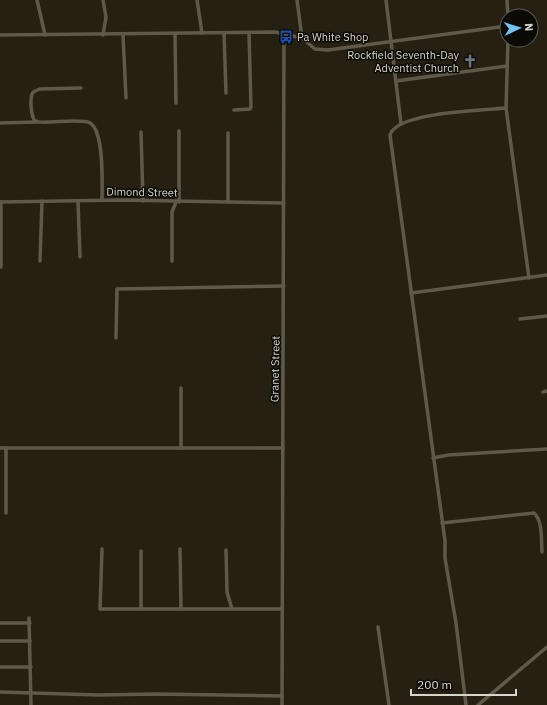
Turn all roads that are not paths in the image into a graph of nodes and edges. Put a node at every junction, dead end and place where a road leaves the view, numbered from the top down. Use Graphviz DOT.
graph roads {
  1 [pos="37,0"];
  2 [pos="103,0"];
  3 [pos="197,0"];
  4 [pos="297,0"];
  5 [pos="386,0"];
  6 [pos="499,27"];
  7 [pos="202,33"];
  8 [pos="224,33"];
  9 [pos="249,33"];
  10 [pos="284,33"];
  11 [pos="175,34"];
  12 [pos="0,35"];
  13 [pos="45,35"];
  14 [pos="103,35"];
  15 [pos="123,35"];
  16 [pos="302,38"];
  17 [pos="391,41"];
  18 [pos="508,48"];
  19 [pos="507,66"];
  20 [pos="396,81"];
  21 [pos="81,88"];
  22 [pos="226,93"];
  23 [pos="126,98"];
  24 [pos="176,103"];
  25 [pos="506,108"];
  26 [pos="234,110"];
  27 [pos="38,122"];
  28 [pos="0,123"];
  29 [pos="402,124"];
  30 [pos="179,131"];
  31 [pos="141,132"];
  32 [pos="228,133"];
  33 [pos="102,200"];
  34 [pos="42,201"];
  35 [pos="78,201"];
  36 [pos="143,201"];
  37 [pos="1,202"];
  38 [pos="177,202"];
  39 [pos="228,202"];
  40 [pos="284,203"];
  41 [pos="80,257"];
  42 [pos="40,261"];
  43 [pos="172,261"];
  44 [pos="1,267"];
  45 [pos="547,275"];
  46 [pos="528,278"];
  47 [pos="284,286"];
  48 [pos="410,293"];
  49 [pos="547,316"];
  50 [pos="520,319"];
  51 [pos="116,338"];
  52 [pos="181,388"];
  53 [pos="0,448"];
  54 [pos="6,448"];
  55 [pos="181,448"];
  56 [pos="283,448"];
  57 [pos="547,449"];
  58 [pos="433,458"];
  59 [pos="6,513"];
  60 [pos="442,522"];
  61 [pos="102,549"];
  62 [pos="180,549"];
  63 [pos="226,550"];
  64 [pos="141,551"];
  65 [pos="542,552"];
  66 [pos="282,608"];
  67 [pos="141,609"];
  68 [pos="181,609"];
  69 [pos="232,609"];
  70 [pos="30,618"];
  71 [pos="0,623"];
  72 [pos="30,623"];
  73 [pos="378,627"];
  74 [pos="0,641"];
  75 [pos="30,641"];
  76 [pos="547,647"];
  77 [pos="0,667"];
  78 [pos="31,668"];
  79 [pos="0,692"];
  80 [pos="31,692"];
  81 [pos="282,696"];
  82 [pos="31,705"];
  83 [pos="282,705"];
  84 [pos="389,705"];
  85 [pos="466,705"];
  86 [pos="478,705"];
  1 -- 13 [label="street"];
  2 -- 14 [label="street"];
  3 -- 7 [label="street"];
  4 -- 16 [label="street"];
  5 -- 17 [label="street"];
  6 -- 17 [label="street"];
  7 -- 8 [label="street"];
  7 -- 11 [label="street"];
  8 -- 9 [label="street"];
  8 -- 22 [label="street"];
  9 -- 10 [label="street"];
  9 -- 26 [label="street"];
  10 -- 16 [label="street"];
  10 -- 40 [label="street, Granet Street"];
  11 -- 15 [label="street"];
  11 -- 24 [label="street"];
  12 -- 13 [label="street"];
  13 -- 14 [label="street"];
  14 -- 15 [label="street"];
  15 -- 23 [label="street"];
  16 -- 17 [label="street"];
  17 -- 20 [label="street"];
  18 -- 19 [label="street"];
  19 -- 20 [label="street"];
  19 -- 25 [label="street"];
  20 -- 29 [label="street"];
  21 -- 27 [label="street"];
  25 -- 29 [label="street"];
  25 -- 46 [label="street"];
  27 -- 28 [label="street"];
  27 -- 33 [label="street"];
  29 -- 48 [label="street"];
  30 -- 38 [label="street"];
  31 -- 36 [label="street"];
  32 -- 39 [label="street"];
  33 -- 35 [label="street, Dimond Street"];
  33 -- 36 [label="street, Dimond Street"];
  34 -- 35 [label="street, Dimond Street"];
  34 -- 37 [label="street, Dimond Street"];
  34 -- 42 [label="street"];
  35 -- 41 [label="street"];
  36 -- 38 [label="street, Dimond Street"];
  37 -- 44 [label="street"];
  38 -- 39 [label="street, Dimond Street"];
  38 -- 43 [label="street"];
  39 -- 40 [label="street, Dimond Street"];
  40 -- 47 [label="street, Granet Street"];
  45 -- 46 [label="street"];
  46 -- 48 [label="street"];
  47 -- 51 [label="street"];
  47 -- 56 [label="street, Granet Street"];
  48 -- 58 [label="street"];
  49 -- 50 [label="street"];
  52 -- 55 [label="street"];
  53 -- 54 [label="street"];
  54 -- 55 [label="street"];
  54 -- 59 [label="street"];
  55 -- 56 [label="street"];
  56 -- 66 [label="street, Granet Street"];
  57 -- 58 [label="street"];
  58 -- 60 [label="street"];
  60 -- 65 [label="street"];
  60 -- 85 [label="street"];
  61 -- 67 [label="street"];
  62 -- 68 [label="street"];
  63 -- 69 [label="street"];
  64 -- 67 [label="street"];
  66 -- 69 [label="street"];
  66 -- 81 [label="street, Granet Street"];
  67 -- 68 [label="street"];
  68 -- 69 [label="street"];
  70 -- 72 [label="street"];
  71 -- 72 [label="street"];
  72 -- 75 [label="street"];
  73 -- 84 [label="street"];
  74 -- 75 [label="street"];
  75 -- 78 [label="street"];
  76 -- 86 [label="street"];
  77 -- 78 [label="street"];
  78 -- 80 [label="street"];
  79 -- 80 [label="street"];
  80 -- 81 [label="street"];
  80 -- 82 [label="street"];
  81 -- 83 [label="street, Granet Street"];
}
